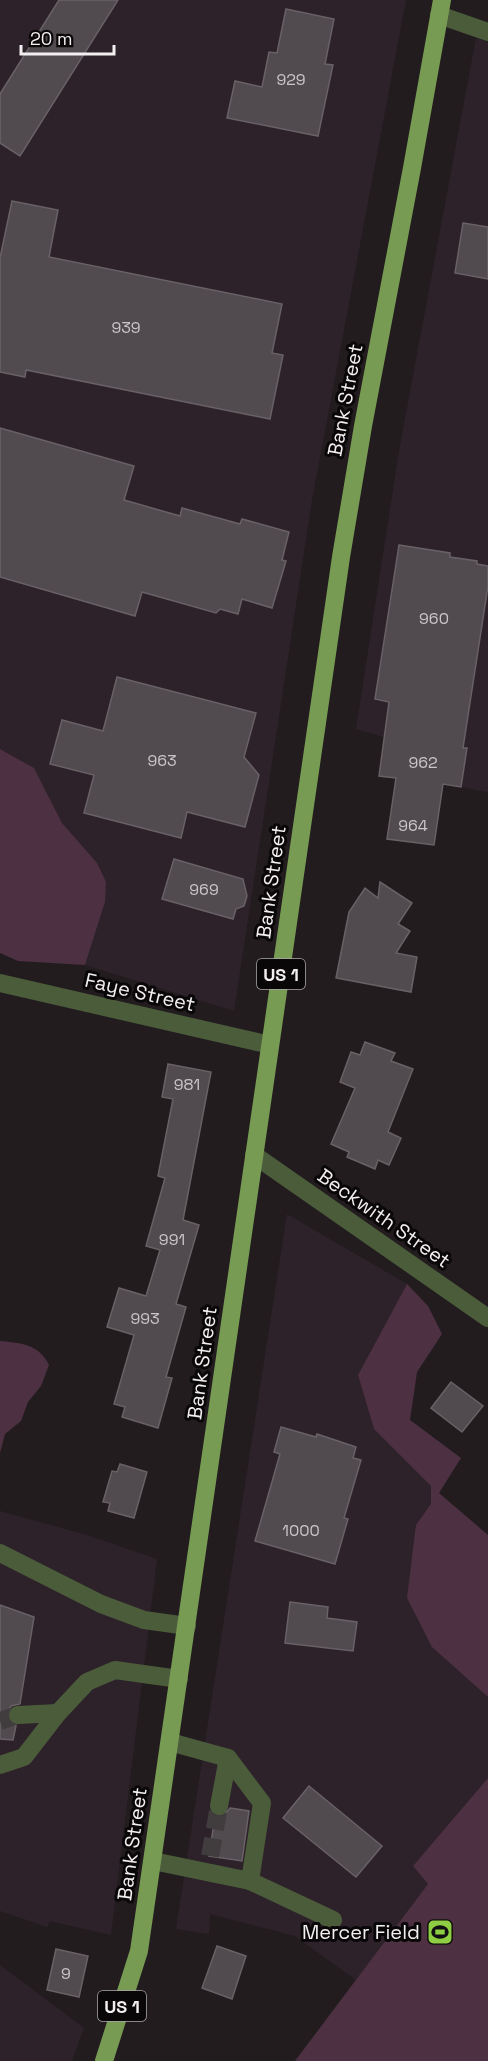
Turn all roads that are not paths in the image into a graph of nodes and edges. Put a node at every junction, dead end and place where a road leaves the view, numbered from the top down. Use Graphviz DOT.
graph roads {
  1 [pos="440,8"];
  2 [pos="488,32"];
  3 [pos="0,984"];
  4 [pos="270,1045"];
  5 [pos="254,1155"];
  6 [pos="486,1314"];
  7 [pos="0,1553"];
  8 [pos="187,1626"];
  9 [pos="179,1678"];
  10 [pos="58,1713"];
  11 [pos="18,1715"];
  12 [pos="170,1742"];
  13 [pos="228,1758"];
  14 [pos="0,1765"];
  15 [pos="219,1806"];
  16 [pos="153,1861"];
  17 [pos="250,1881"];
  18 [pos="333,1920"];
  19 [pos="104,2061"];
  1 -- 2 [label="street"];
  1 -- 4 [label="main road, Bank Street / US 1"];
  3 -- 4 [label="street, Faye Street"];
  4 -- 5 [label="main road, Bank Street / US 1"];
  5 -- 6 [label="street, Beckwith Street"];
  5 -- 8 [label="main road, Bank Street / US 1"];
  7 -- 8 [label="street"];
  8 -- 9 [label="main road, Bank Street / US 1"];
  9 -- 10 [label="street"];
  9 -- 12 [label="main road, Bank Street / US 1"];
  10 -- 11 [label="street"];
  10 -- 14 [label="street"];
  12 -- 13 [label="street"];
  12 -- 16 [label="main road, Bank Street / US 1"];
  13 -- 15 [label="street"];
  13 -- 17 [label="street"];
  16 -- 17 [label="street"];
  16 -- 19 [label="main road, Bank Street / US 1"];
  17 -- 18 [label="street"];
}
